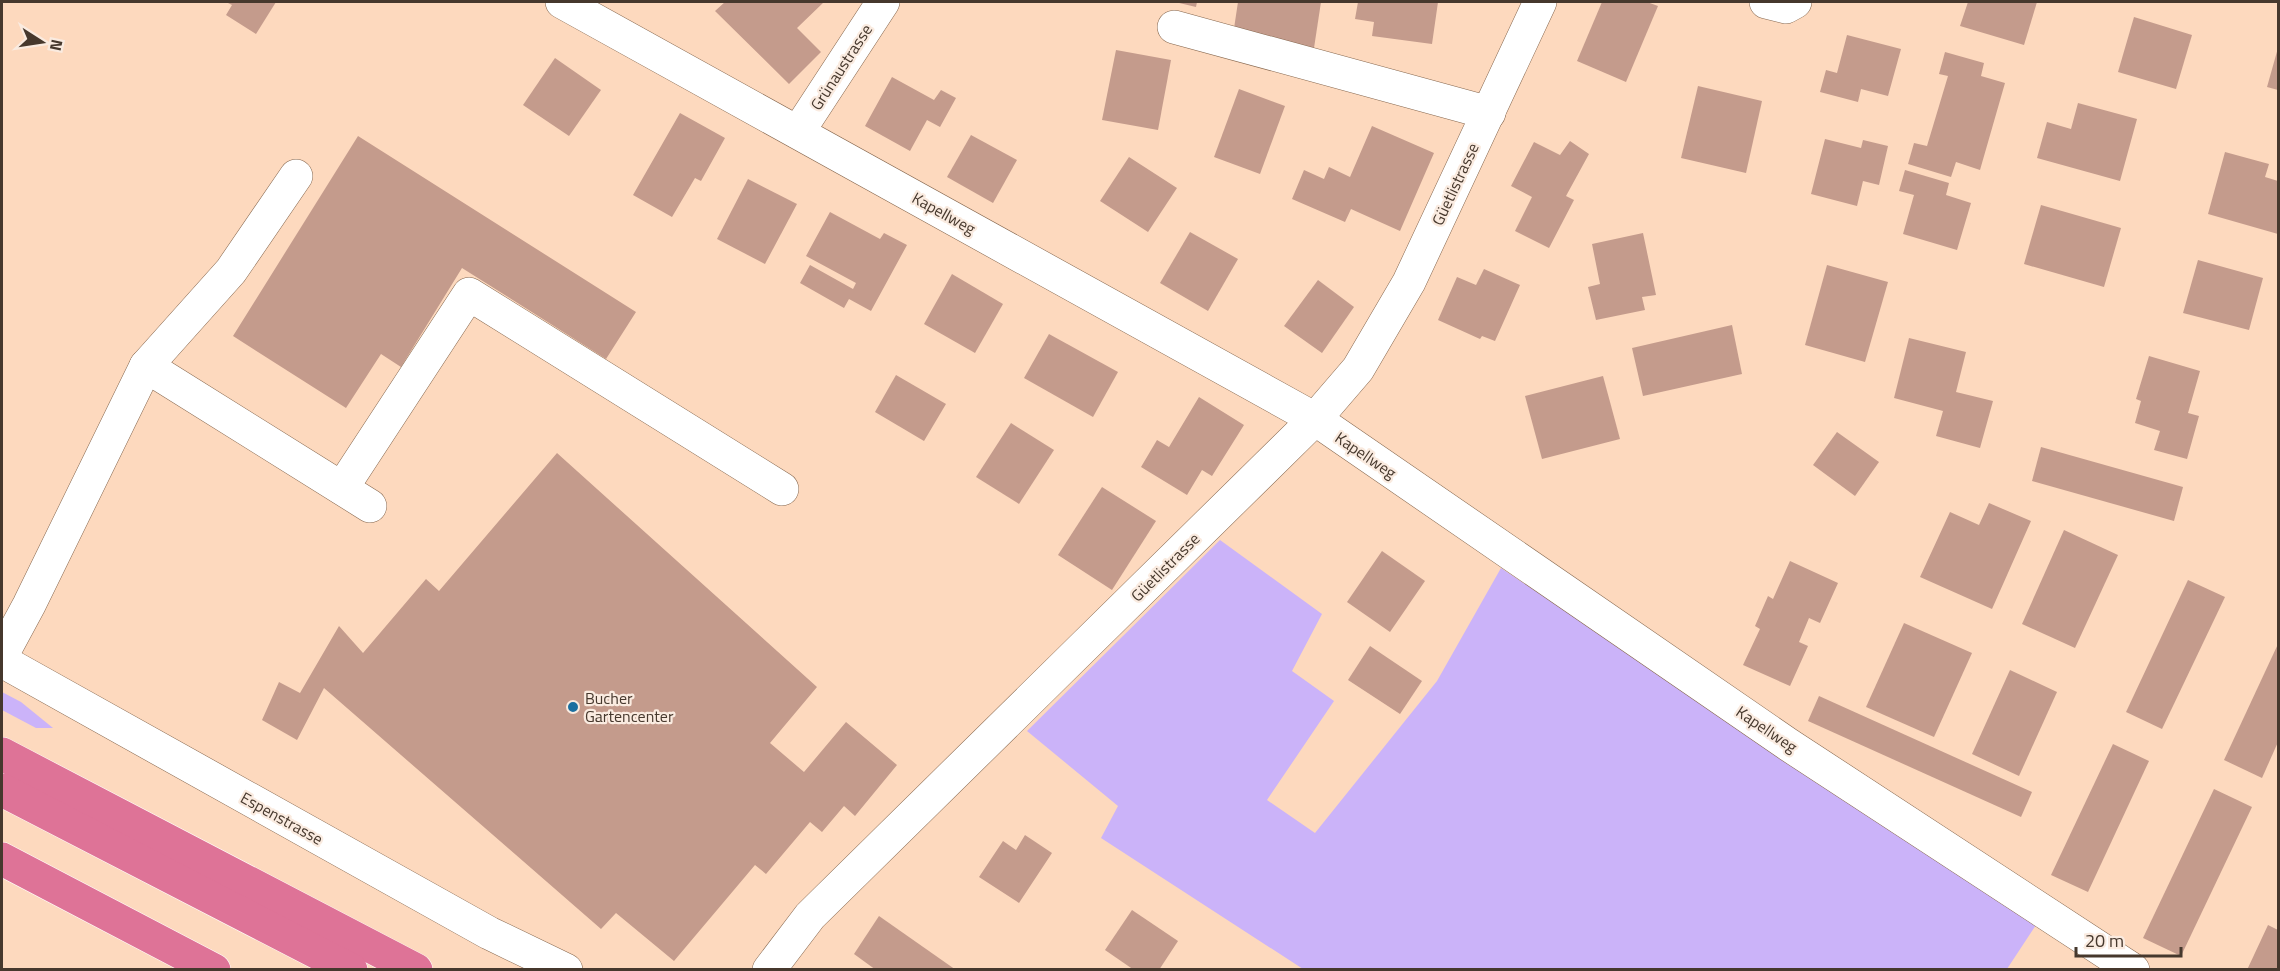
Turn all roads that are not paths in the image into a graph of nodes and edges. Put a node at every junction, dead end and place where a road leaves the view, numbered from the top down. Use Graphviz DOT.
graph roads {
  1 [pos="562,2"];
  2 [pos="883,2"];
  3 [pos="1540,2"];
  4 [pos="1766,2"];
  5 [pos="1795,2"];
  6 [pos="1174,27"];
  7 [pos="1489,112"];
  8 [pos="798,132"];
  9 [pos="296,176"];
  10 [pos="146,366"];
  11 [pos="1315,419"];
  12 [pos="342,488"];
  13 [pos="782,489"];
  14 [pos="370,506"];
  15 [pos="2,655"];
  16 [pos="2,661"];
  17 [pos="2,754"];
  18 [pos="2,790"];
  19 [pos="2,859"];
  20 [pos="214,969"];
  21 [pos="351,969"];
  22 [pos="416,969"];
  23 [pos="566,969"];
  24 [pos="769,969"];
  25 [pos="2133,969"];
  1 -- 8 [label="street, Kapellweg"];
  2 -- 8 [label="street, Grünaustrasse"];
  3 -- 7 [label="street, Güetlistrasse"];
  4 -- 5 [label="street"];
  6 -- 7 [label="street"];
  7 -- 11 [label="street, Güetlistrasse"];
  8 -- 11 [label="street, Kapellweg"];
  9 -- 10 [label="street"];
  10 -- 12 [label="street"];
  10 -- 15 [label="street"];
  11 -- 24 [label="street, Güetlistrasse"];
  11 -- 25 [label="street, Kapellweg"];
  12 -- 13 [label="street"];
  12 -- 14 [label="street"];
  16 -- 23 [label="street, Espenstrasse"];
  17 -- 22 [label="highway"];
  18 -- 21 [label="highway"];
  19 -- 20 [label="highway"];
}
